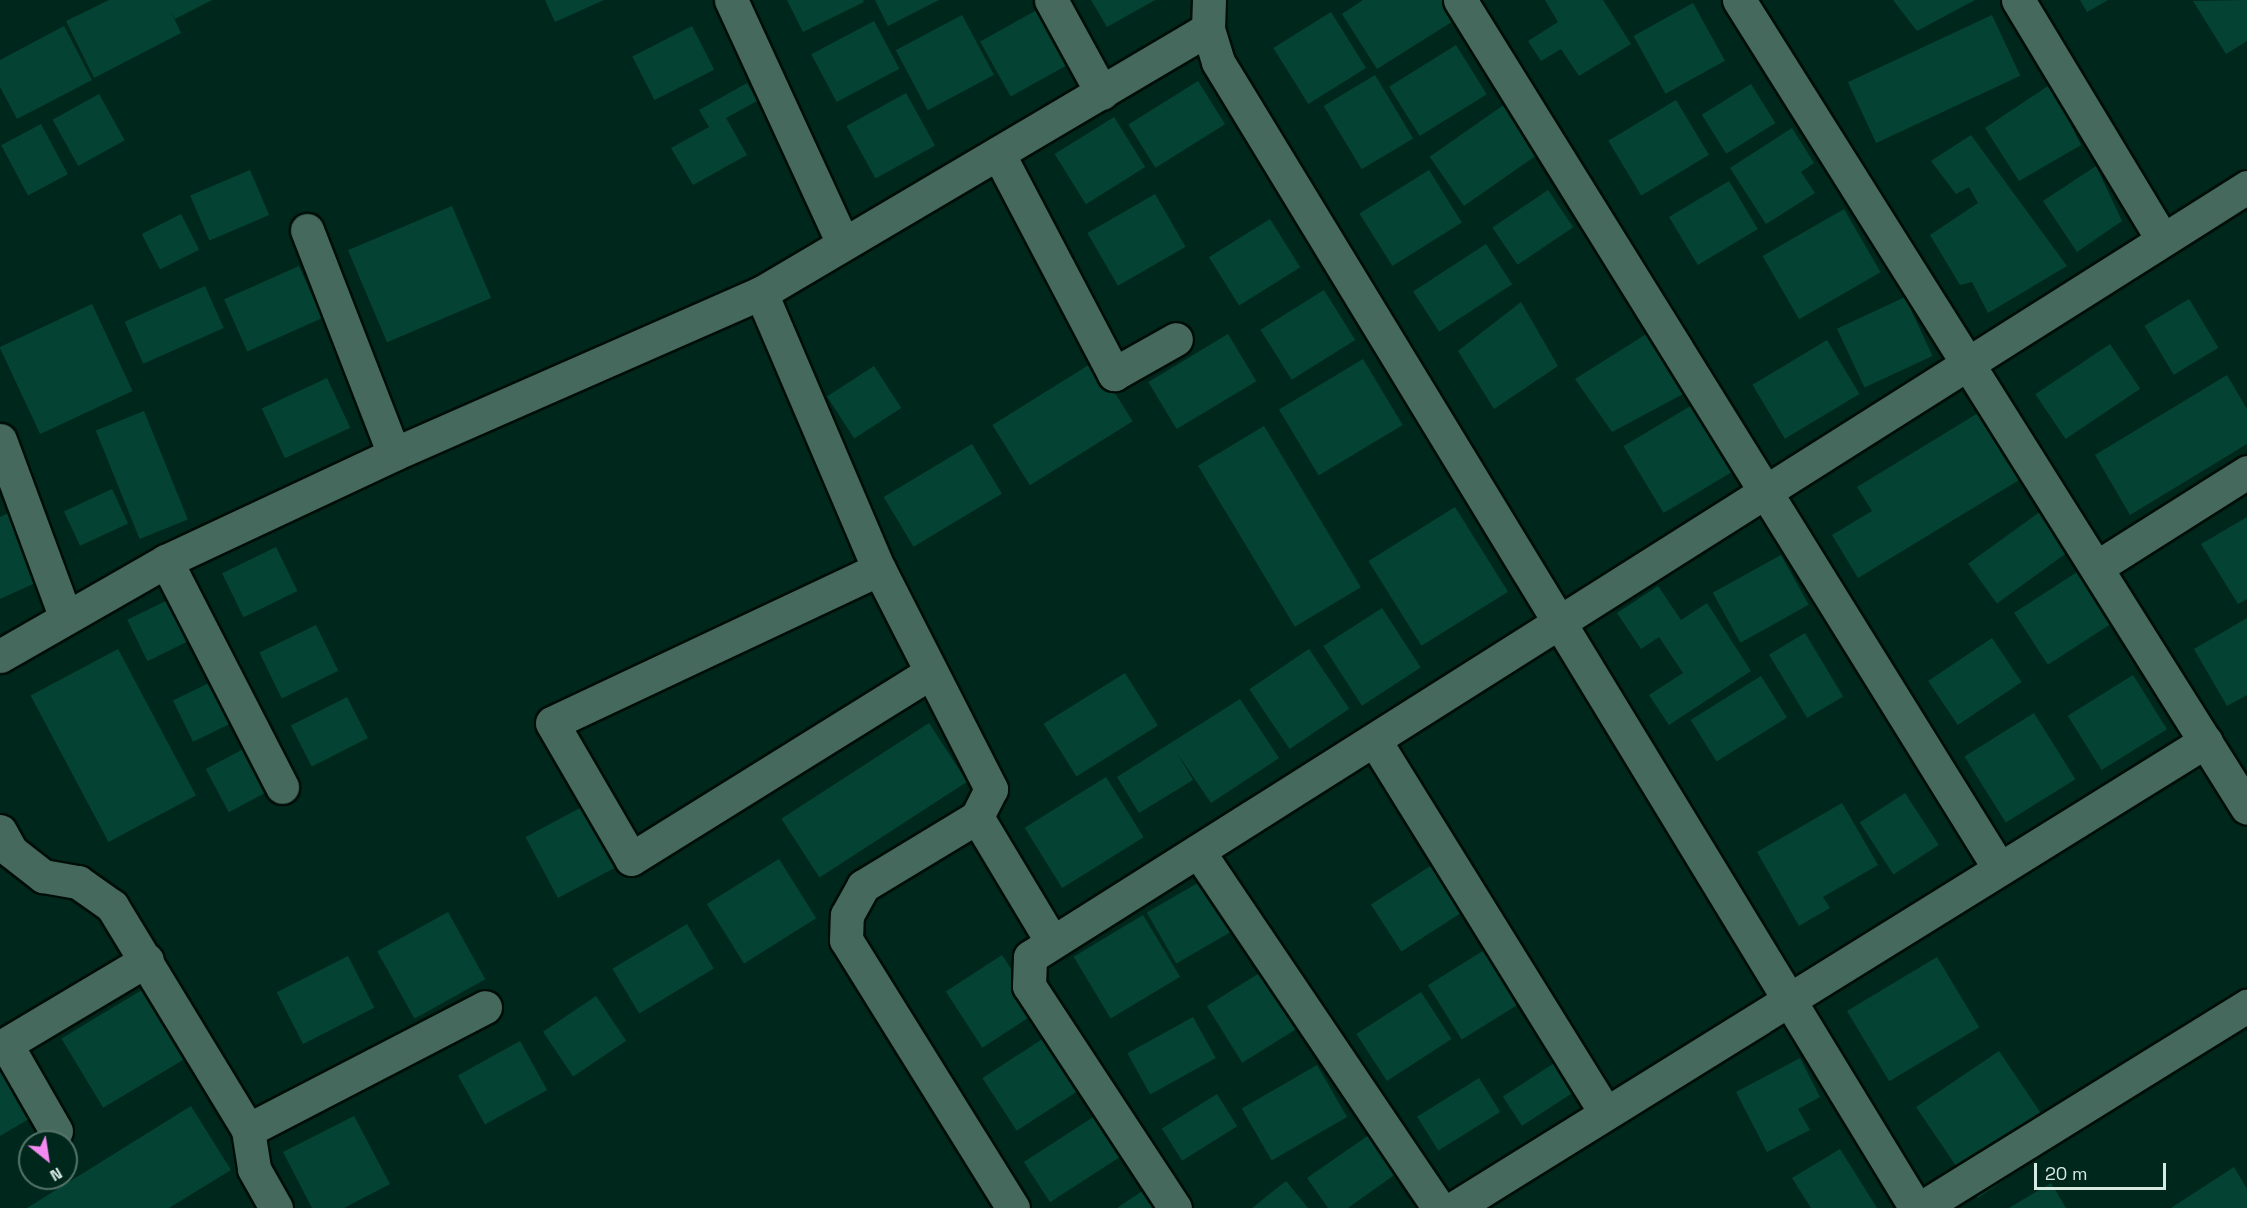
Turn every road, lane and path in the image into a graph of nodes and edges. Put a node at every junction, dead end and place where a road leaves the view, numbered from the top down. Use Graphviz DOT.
graph roads {
  1 [pos="731,0"];
  2 [pos="1051,0"];
  3 [pos="1460,0"];
  4 [pos="1739,0"];
  5 [pos="2018,0"];
  6 [pos="1208,14"];
  7 [pos="1102,93"];
  8 [pos="998,153"];
  9 [pos="2247,188"];
  10 [pos="307,230"];
  11 [pos="2163,240"];
  12 [pos="843,243"];
  13 [pos="761,293"];
  14 [pos="1176,339"];
  15 [pos="1969,364"];
  16 [pos="1,443"];
  17 [pos="394,454"];
  18 [pos="2247,472"];
  19 [pos="1766,494"];
  20 [pos="166,561"];
  21 [pos="2097,567"];
  22 [pos="879,569"];
  23 [pos="66,616"];
  24 [pos="1556,623"];
  25 [pos="0,656"];
  26 [pos="930,673"];
  27 [pos="1375,741"];
  28 [pos="2206,741"];
  29 [pos="282,787"];
  30 [pos="2247,808"];
  31 [pos="977,817"];
  32 [pos="0,831"];
  33 [pos="1198,851"];
  34 [pos="1999,868"];
  35 [pos="1051,940"];
  36 [pos="147,960"];
  37 [pos="1788,997"];
  38 [pos="2247,1006"];
  39 [pos="485,1007"];
  40 [pos="3,1039"];
  41 [pos="1605,1112"];
  42 [pos="55,1130"];
  43 [pos="248,1130"];
  44 [pos="276,1208"];
  45 [pos="1013,1208"];
  46 [pos="1175,1208"];
  47 [pos="1439,1208"];
  48 [pos="1454,1208"];
  49 [pos="1916,1208"];
  50 [pos="1921,1208"];
  1 -- 12 [label="street"];
  2 -- 7 [label="street"];
  3 -- 19 [label="street"];
  4 -- 15 [label="street"];
  5 -- 11 [label="street"];
  6 -- 7 [label="street"];
  6 -- 24 [label="street"];
  7 -- 8 [label="street"];
  8 -- 12 [label="street"];
  8 -- 14 [label="street"];
  9 -- 11 [label="street"];
  10 -- 17 [label="street"];
  11 -- 15 [label="street"];
  12 -- 13 [label="street"];
  13 -- 17 [label="street"];
  13 -- 22 [label="street"];
  15 -- 19 [label="street"];
  15 -- 21 [label="street"];
  16 -- 23 [label="street"];
  17 -- 20 [label="street"];
  18 -- 21 [label="street"];
  19 -- 24 [label="street"];
  19 -- 34 [label="street"];
  20 -- 23 [label="street"];
  20 -- 29 [label="street"];
  21 -- 28 [label="street"];
  22 -- 26 [label="street"];
  22 -- 26 [label="street"];
  23 -- 25 [label="street"];
  24 -- 27 [label="street"];
  24 -- 37 [label="street"];
  26 -- 31 [label="street"];
  27 -- 33 [label="street"];
  27 -- 41 [label="street"];
  28 -- 30 [label="street"];
  28 -- 34 [label="street"];
  31 -- 35 [label="street"];
  31 -- 45 [label="street"];
  32 -- 36 [label="street"];
  33 -- 35 [label="street"];
  33 -- 47 [label="street"];
  34 -- 37 [label="street"];
  35 -- 46 [label="street"];
  36 -- 40 [label="street"];
  36 -- 43 [label="street"];
  37 -- 41 [label="street"];
  37 -- 49 [label="street"];
  38 -- 50 [label="street"];
  39 -- 43 [label="street"];
  40 -- 42 [label="street"];
  41 -- 48 [label="street"];
  43 -- 44 [label="street"];
}
